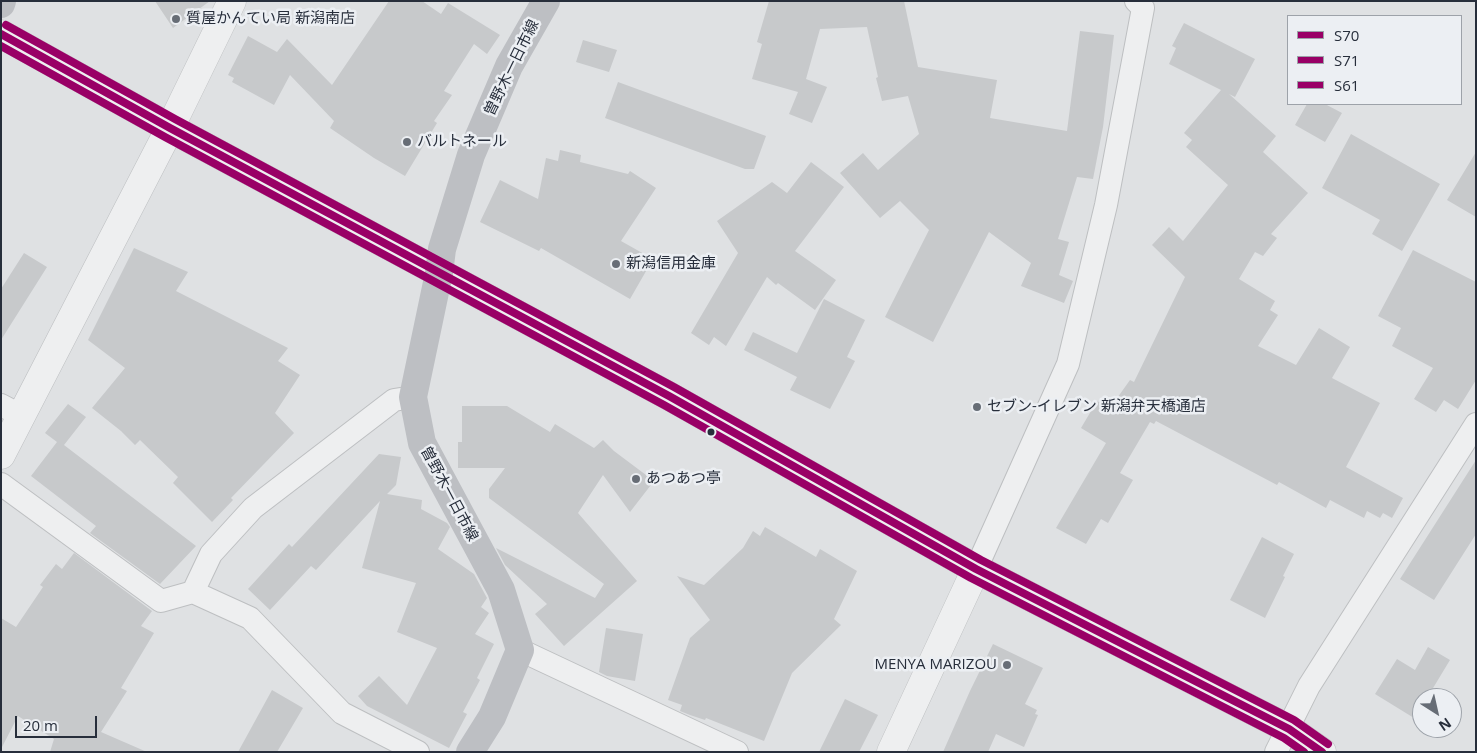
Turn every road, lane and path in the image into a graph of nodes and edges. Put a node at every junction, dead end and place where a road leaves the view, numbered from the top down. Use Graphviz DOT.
graph roads {
  1 [pos="232,1"];
  2 [pos="546,1"];
  3 [pos="1141,3"];
  4 [pos="1,34"];
  5 [pos="170,128"];
  6 [pos="438,273"];
  7 [pos="413,397"];
  8 [pos="11,410"];
  9 [pos="1476,424"];
  10 [pos="1,455"];
  11 [pos="1,484"];
  12 [pos="976,569"];
  13 [pos="193,592"];
  14 [pos="520,650"];
  15 [pos="1282,740"];
  16 [pos="418,752"];
  17 [pos="470,752"];
  18 [pos="737,752"];
  19 [pos="891,752"];
  20 [pos="1322,752"];
  1 -- 5 [label="street"];
  2 -- 6 [label="main road, 曽野木一日市線"];
  3 -- 12 [label="street"];
  4 -- 5 [label="street"];
  5 -- 6 [label="street"];
  5 -- 8 [label="street"];
  6 -- 7 [label="main road, 曽野木一日市線"];
  6 -- 12 [label="street"];
  7 -- 13 [label="street"];
  7 -- 14 [label="main road, 曽野木一日市線"];
  8 -- 10 [label="street"];
  9 -- 15 [label="street"];
  11 -- 13 [label="street"];
  12 -- 15 [label="street"];
  12 -- 19 [label="street"];
  13 -- 16 [label="street"];
  14 -- 17 [label="main road"];
  14 -- 18 [label="street"];
  15 -- 20 [label="street"];
}
